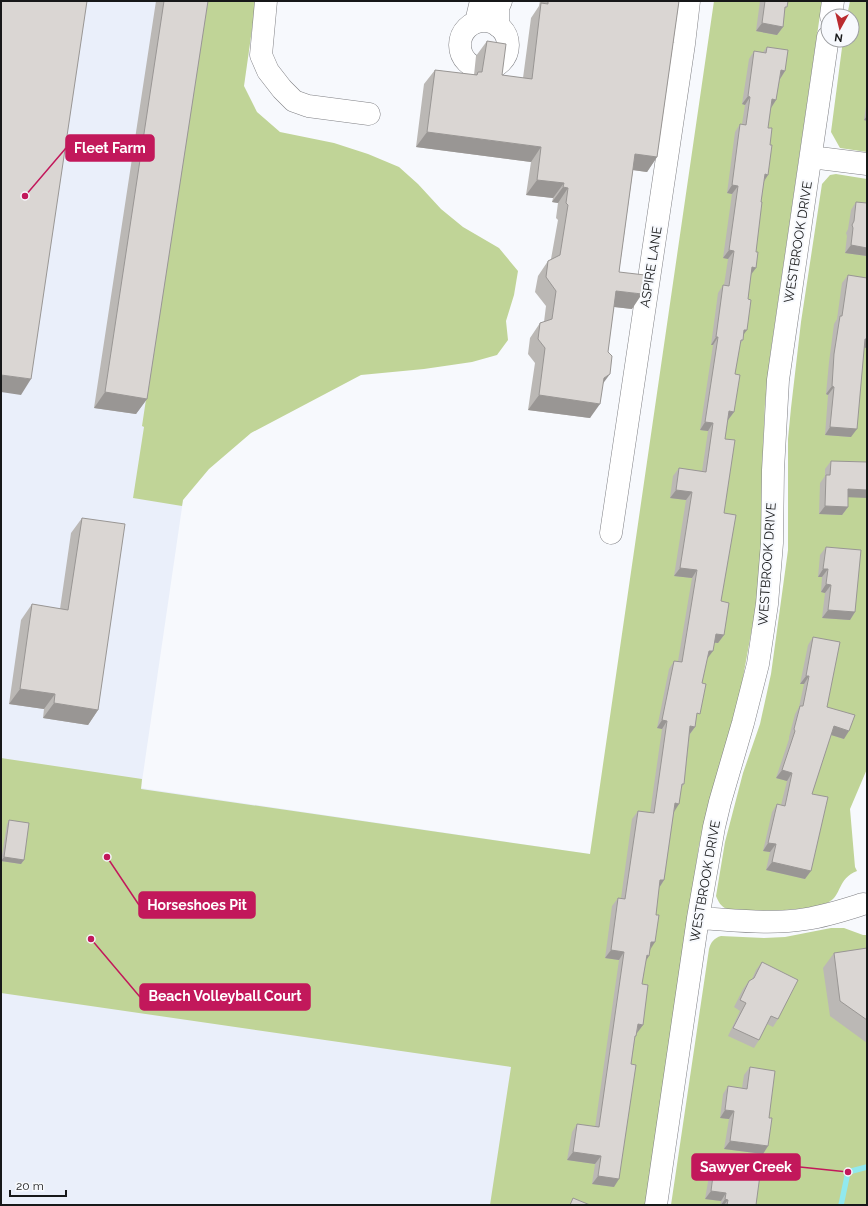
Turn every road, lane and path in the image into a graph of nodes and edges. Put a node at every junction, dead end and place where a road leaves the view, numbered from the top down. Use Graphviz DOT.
graph roads {
  1 [pos="266,1"];
  2 [pos="481,1"];
  3 [pos="501,1"];
  4 [pos="689,1"];
  5 [pos="476,22"];
  6 [pos="498,26"];
  7 [pos="826,48"];
  8 [pos="369,114"];
  9 [pos="810,157"];
  10 [pos="867,164"];
  11 [pos="611,533"];
  12 [pos="863,904"];
  13 [pos="698,918"];
  14 [pos="656,1205"];
  1 -- 8 [label="street"];
  2 -- 5 [label="street"];
  3 -- 6 [label="street"];
  4 -- 11 [label="street, ASPIRE LANE"];
  5 -- 6 [label="street"];
  5 -- 6 [label="street"];
  7 -- 9 [label="street, WESTBROOK DRIVE"];
  9 -- 10 [label="street"];
  9 -- 13 [label="street, WESTBROOK DRIVE"];
  12 -- 13 [label="street"];
  13 -- 14 [label="street, WESTBROOK DRIVE"];
}
